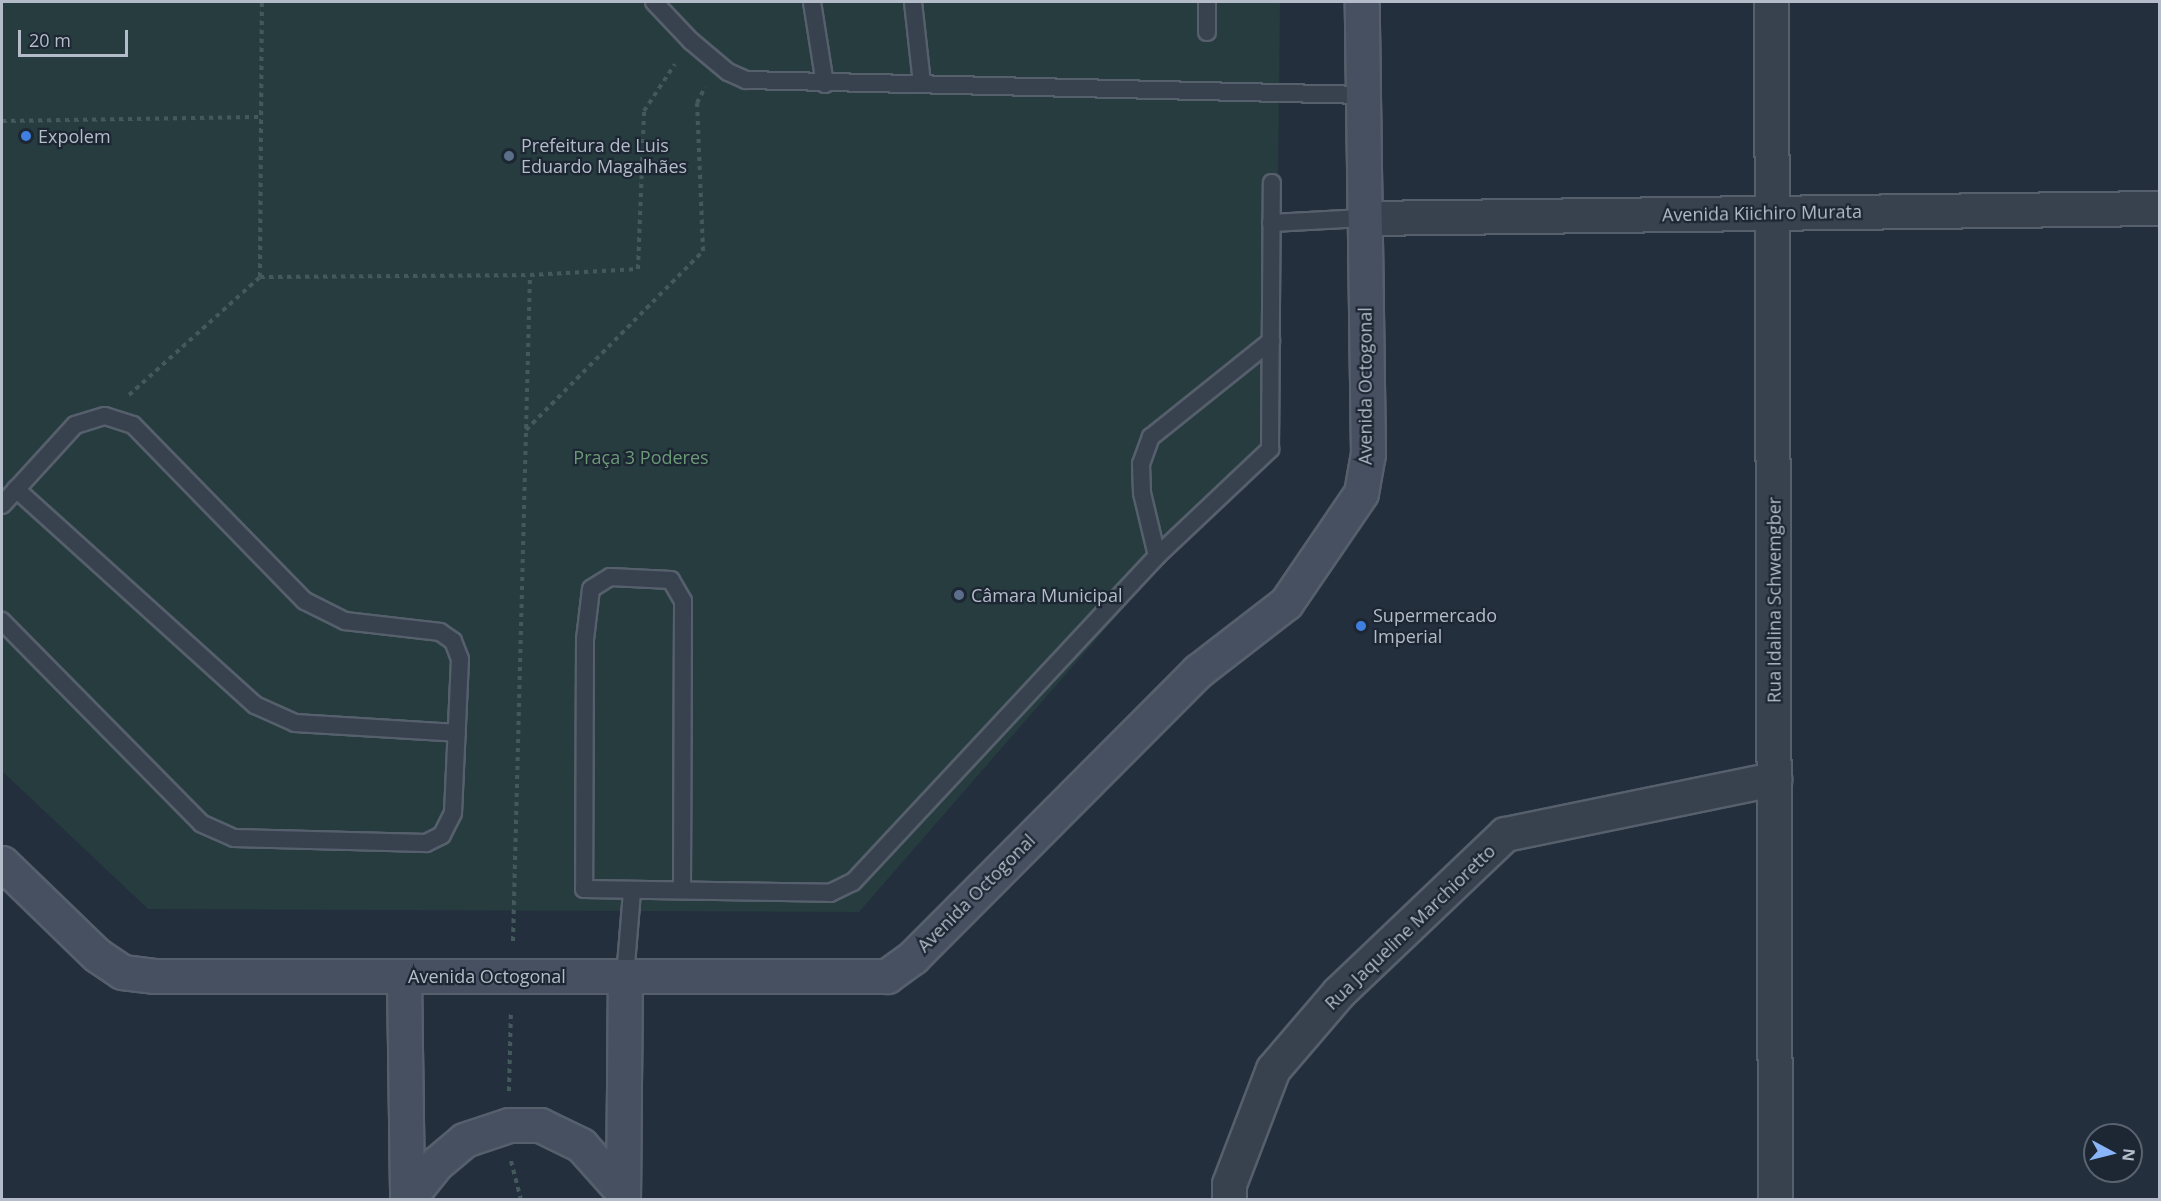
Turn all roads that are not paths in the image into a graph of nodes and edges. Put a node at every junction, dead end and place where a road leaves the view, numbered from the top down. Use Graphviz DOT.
graph roads {
  1 [pos="654,2"];
  2 [pos="812,2"];
  3 [pos="914,2"];
  4 [pos="1207,2"];
  5 [pos="1362,2"];
  6 [pos="1771,2"];
  7 [pos="1207,32"];
  8 [pos="825,84"];
  9 [pos="922,84"];
  10 [pos="1363,94"];
  11 [pos="1272,183"];
  12 [pos="2160,208"];
  13 [pos="1772,213"];
  14 [pos="1364,218"];
  15 [pos="1271,223"];
  16 [pos="1271,341"];
  17 [pos="16,489"];
  18 [pos="2,505"];
  19 [pos="1157,556"];
  20 [pos="2,621"];
  21 [pos="457,733"];
  22 [pos="1774,779"];
  23 [pos="2,863"];
  24 [pos="682,890"];
  25 [pos="632,892"];
  26 [pos="404,976"];
  27 [pos="625,977"];
  28 [pos="623,1196"];
  29 [pos="407,1200"];
  30 [pos="1229,1200"];
  31 [pos="1775,1200"];
  1 -- 8 [label="lane"];
  2 -- 8 [label="lane"];
  3 -- 9 [label="lane"];
  4 -- 7 [label="lane"];
  5 -- 10 [label="main road, Avenida Octogonal"];
  6 -- 13 [label="street, Rua Idalina Schwemgber"];
  8 -- 9 [label="lane"];
  9 -- 10 [label="lane"];
  10 -- 14 [label="main road, Avenida Octogonal"];
  11 -- 15 [label="lane"];
  12 -- 13 [label="street, Avenida Kiichiro Murata"];
  13 -- 14 [label="street, Avenida Kiichiro Murata"];
  13 -- 22 [label="street, Rua Idalina Schwemgber"];
  14 -- 15 [label="lane"];
  14 -- 27 [label="main road, Avenida Octogonal"];
  15 -- 16 [label="lane"];
  16 -- 19 [label="lane"];
  16 -- 19 [label="lane"];
  17 -- 18 [label="lane"];
  17 -- 21 [label="lane"];
  17 -- 21 [label="lane"];
  19 -- 24 [label="lane"];
  20 -- 21 [label="lane"];
  22 -- 30 [label="street, Rua Jaqueline Marchioretto"];
  22 -- 31 [label="street, Rua Idalina Schwemgber"];
  23 -- 26 [label="main road, Avenida Octogonal"];
  24 -- 25 [label="lane"];
  24 -- 25 [label="lane"];
  25 -- 27 [label="lane"];
  26 -- 27 [label="main road, Avenida Octogonal"];
  26 -- 29 [label="main road"];
  27 -- 28 [label="main road"];
  28 -- 29 [label="main road"];
}
